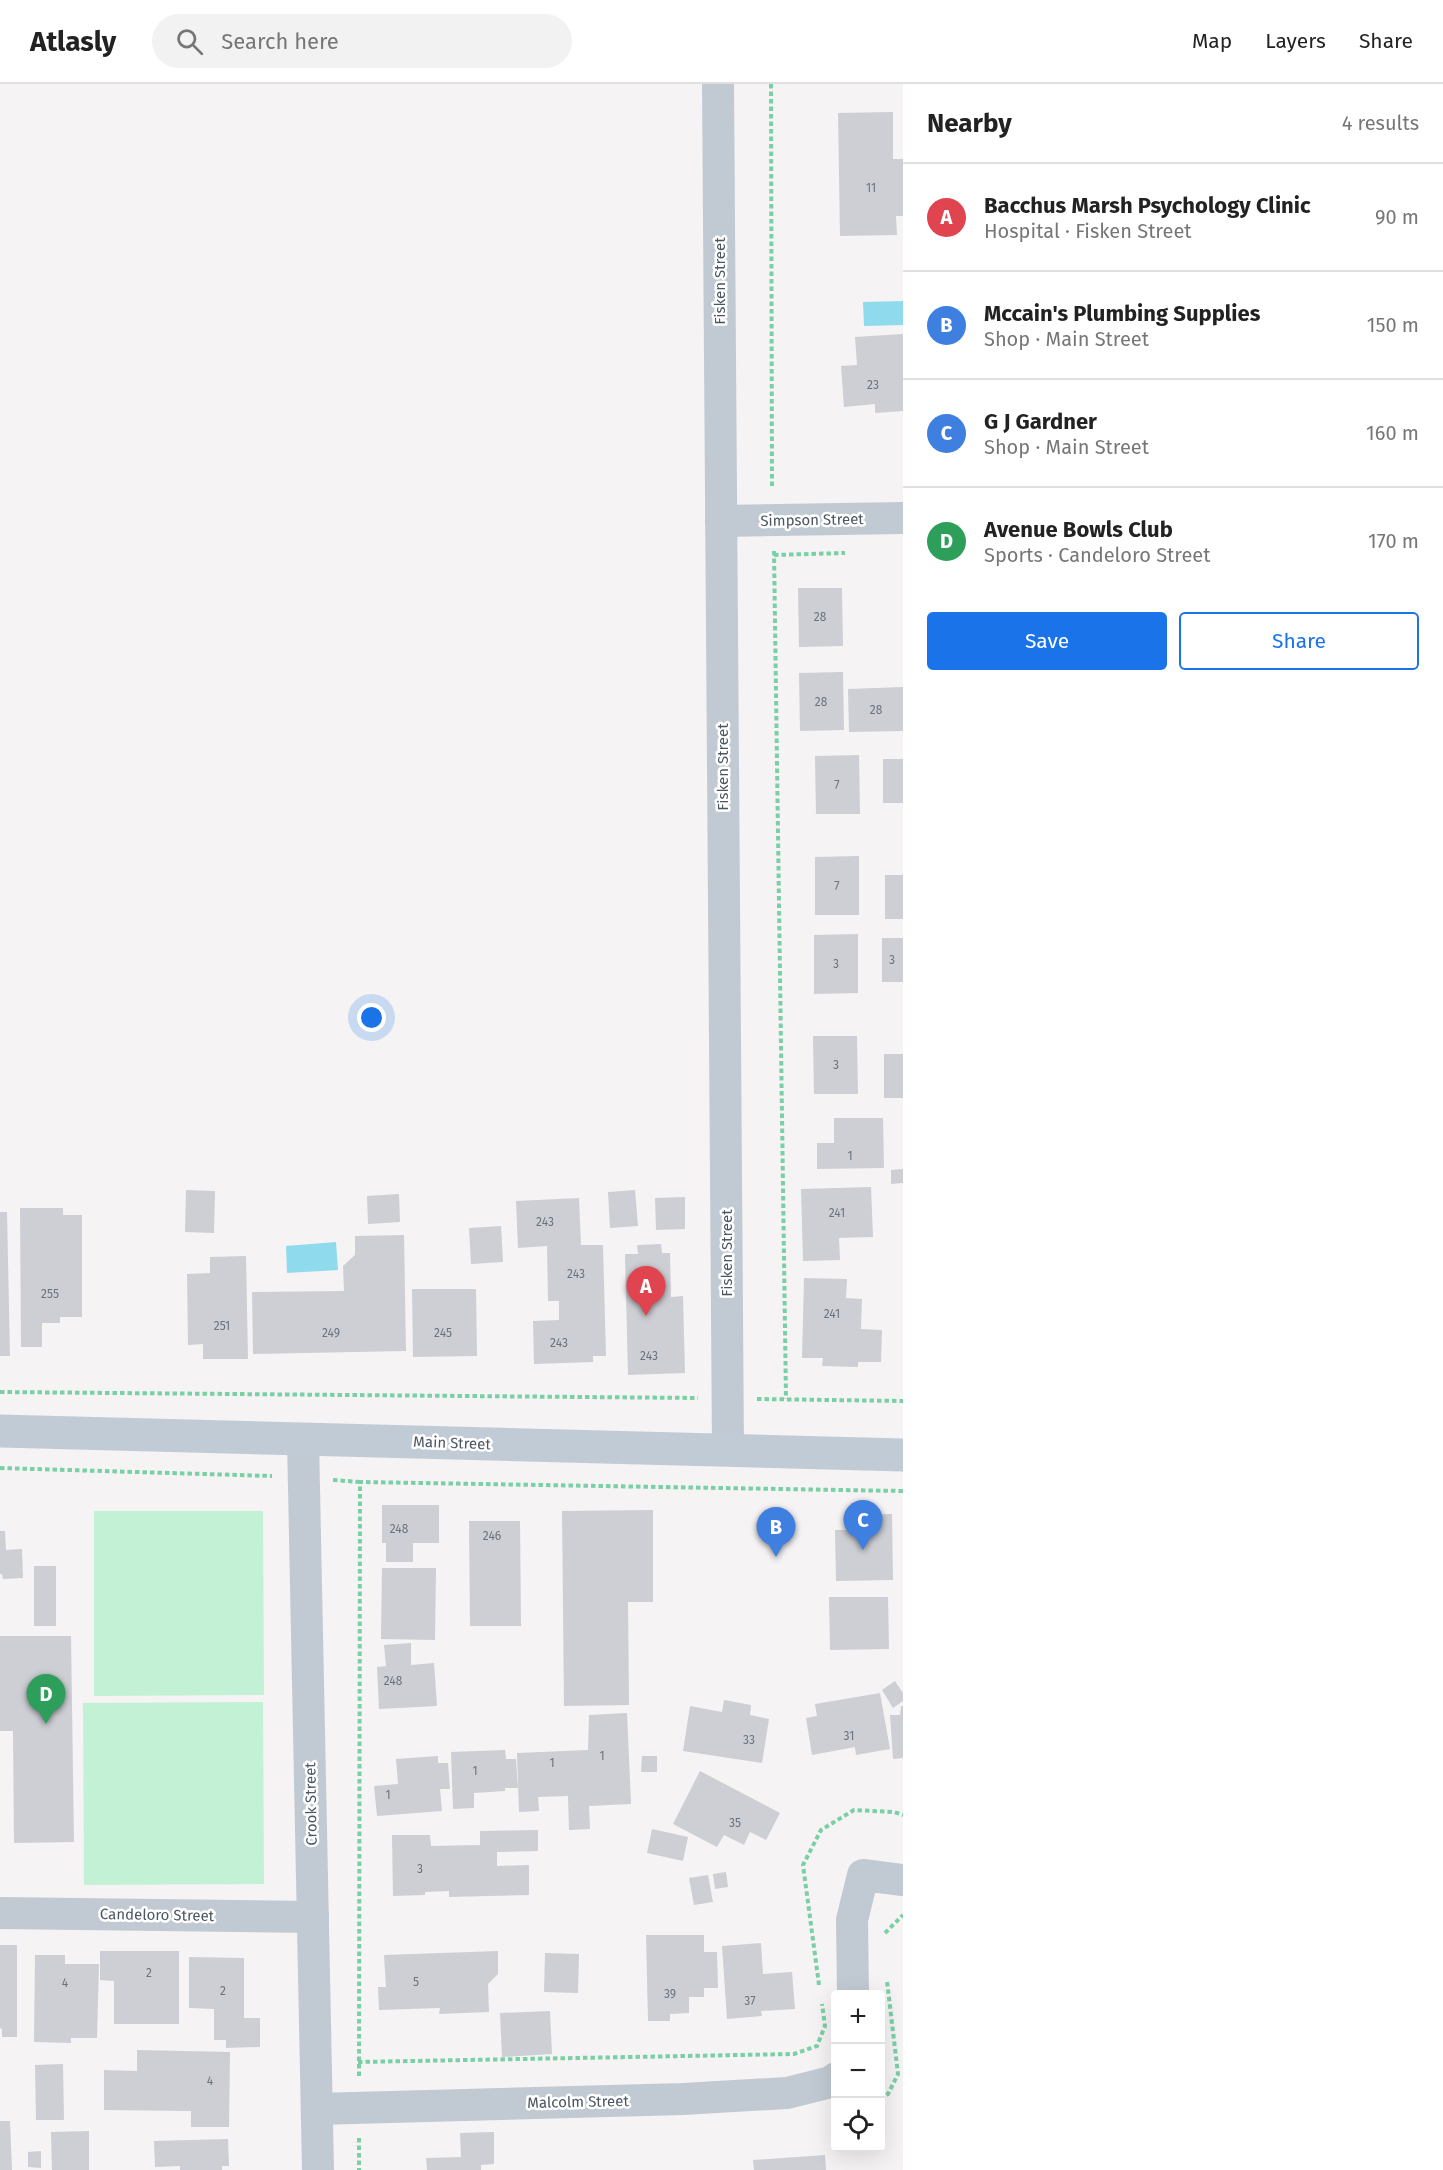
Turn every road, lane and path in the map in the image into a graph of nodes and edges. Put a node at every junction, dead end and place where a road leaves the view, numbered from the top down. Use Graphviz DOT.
graph roads {
  1 [pos="718,84"];
  2 [pos="771,84"];
  3 [pos="903,519"];
  4 [pos="722,521"];
  5 [pos="773,521"];
  6 [pos="856,553"];
  7 [pos="774,555"];
  8 [pos="0,1392"];
  9 [pos="728,1398"];
  10 [pos="786,1399"];
  11 [pos="903,1401"];
  12 [pos="0,1431"];
  13 [pos="303,1439"];
  14 [pos="728,1450"];
  15 [pos="903,1455"];
  16 [pos="0,1468"];
  17 [pos="305,1479"];
  18 [pos="360,1482"];
  19 [pos="903,1491"];
  20 [pos="903,1815"];
  21 [pos="903,1880"];
  22 [pos="0,1913"];
  23 [pos="903,1915"];
  24 [pos="313,1917"];
  25 [pos="881,1938"];
  26 [pos="885,1971"];
  27 [pos="853,1990"];
  28 [pos="820,1991"];
  29 [pos="822,2002"];
  30 [pos="358,2062"];
  31 [pos="831,2082"];
  32 [pos="885,2096"];
  33 [pos="360,2107"];
  34 [pos="317,2109"];
  35 [pos="318,2170"];
  36 [pos="359,2170"];
  1 -- 4 [label="street, Fisken Street"];
  2 -- 5 [label="path"];
  3 -- 5 [label="street, Simpson Street"];
  4 -- 5 [label="street, Simpson Street"];
  4 -- 9 [label="street, Fisken Street"];
  5 -- 7 [label="path"];
  6 -- 7 [label="path"];
  7 -- 10 [label="path"];
  8 -- 9 [label="path"];
  9 -- 10 [label="path"];
  9 -- 14 [label="street, Fisken Street"];
  10 -- 11 [label="path"];
  12 -- 13 [label="main road, Main Street"];
  13 -- 14 [label="main road, Main Street"];
  13 -- 17 [label="street, Crook Street"];
  14 -- 15 [label="main road, Main Street"];
  16 -- 17 [label="path"];
  17 -- 18 [label="path"];
  17 -- 24 [label="street, Crook Street"];
  18 -- 19 [label="path"];
  18 -- 30 [label="path"];
  20 -- 28 [label="path"];
  21 -- 27 [label="street"];
  22 -- 24 [label="street, Candeloro Street"];
  23 -- 25 [label="path"];
  24 -- 34 [label="street, Crook Street"];
  26 -- 32 [label="path"];
  29 -- 30 [label="path"];
  30 -- 33 [label="path"];
  31 -- 33 [label="street, Malcolm Street"];
  33 -- 34 [label="street, Malcolm Street"];
  33 -- 36 [label="path"];
  34 -- 35 [label="street, Crook Street"];
}
